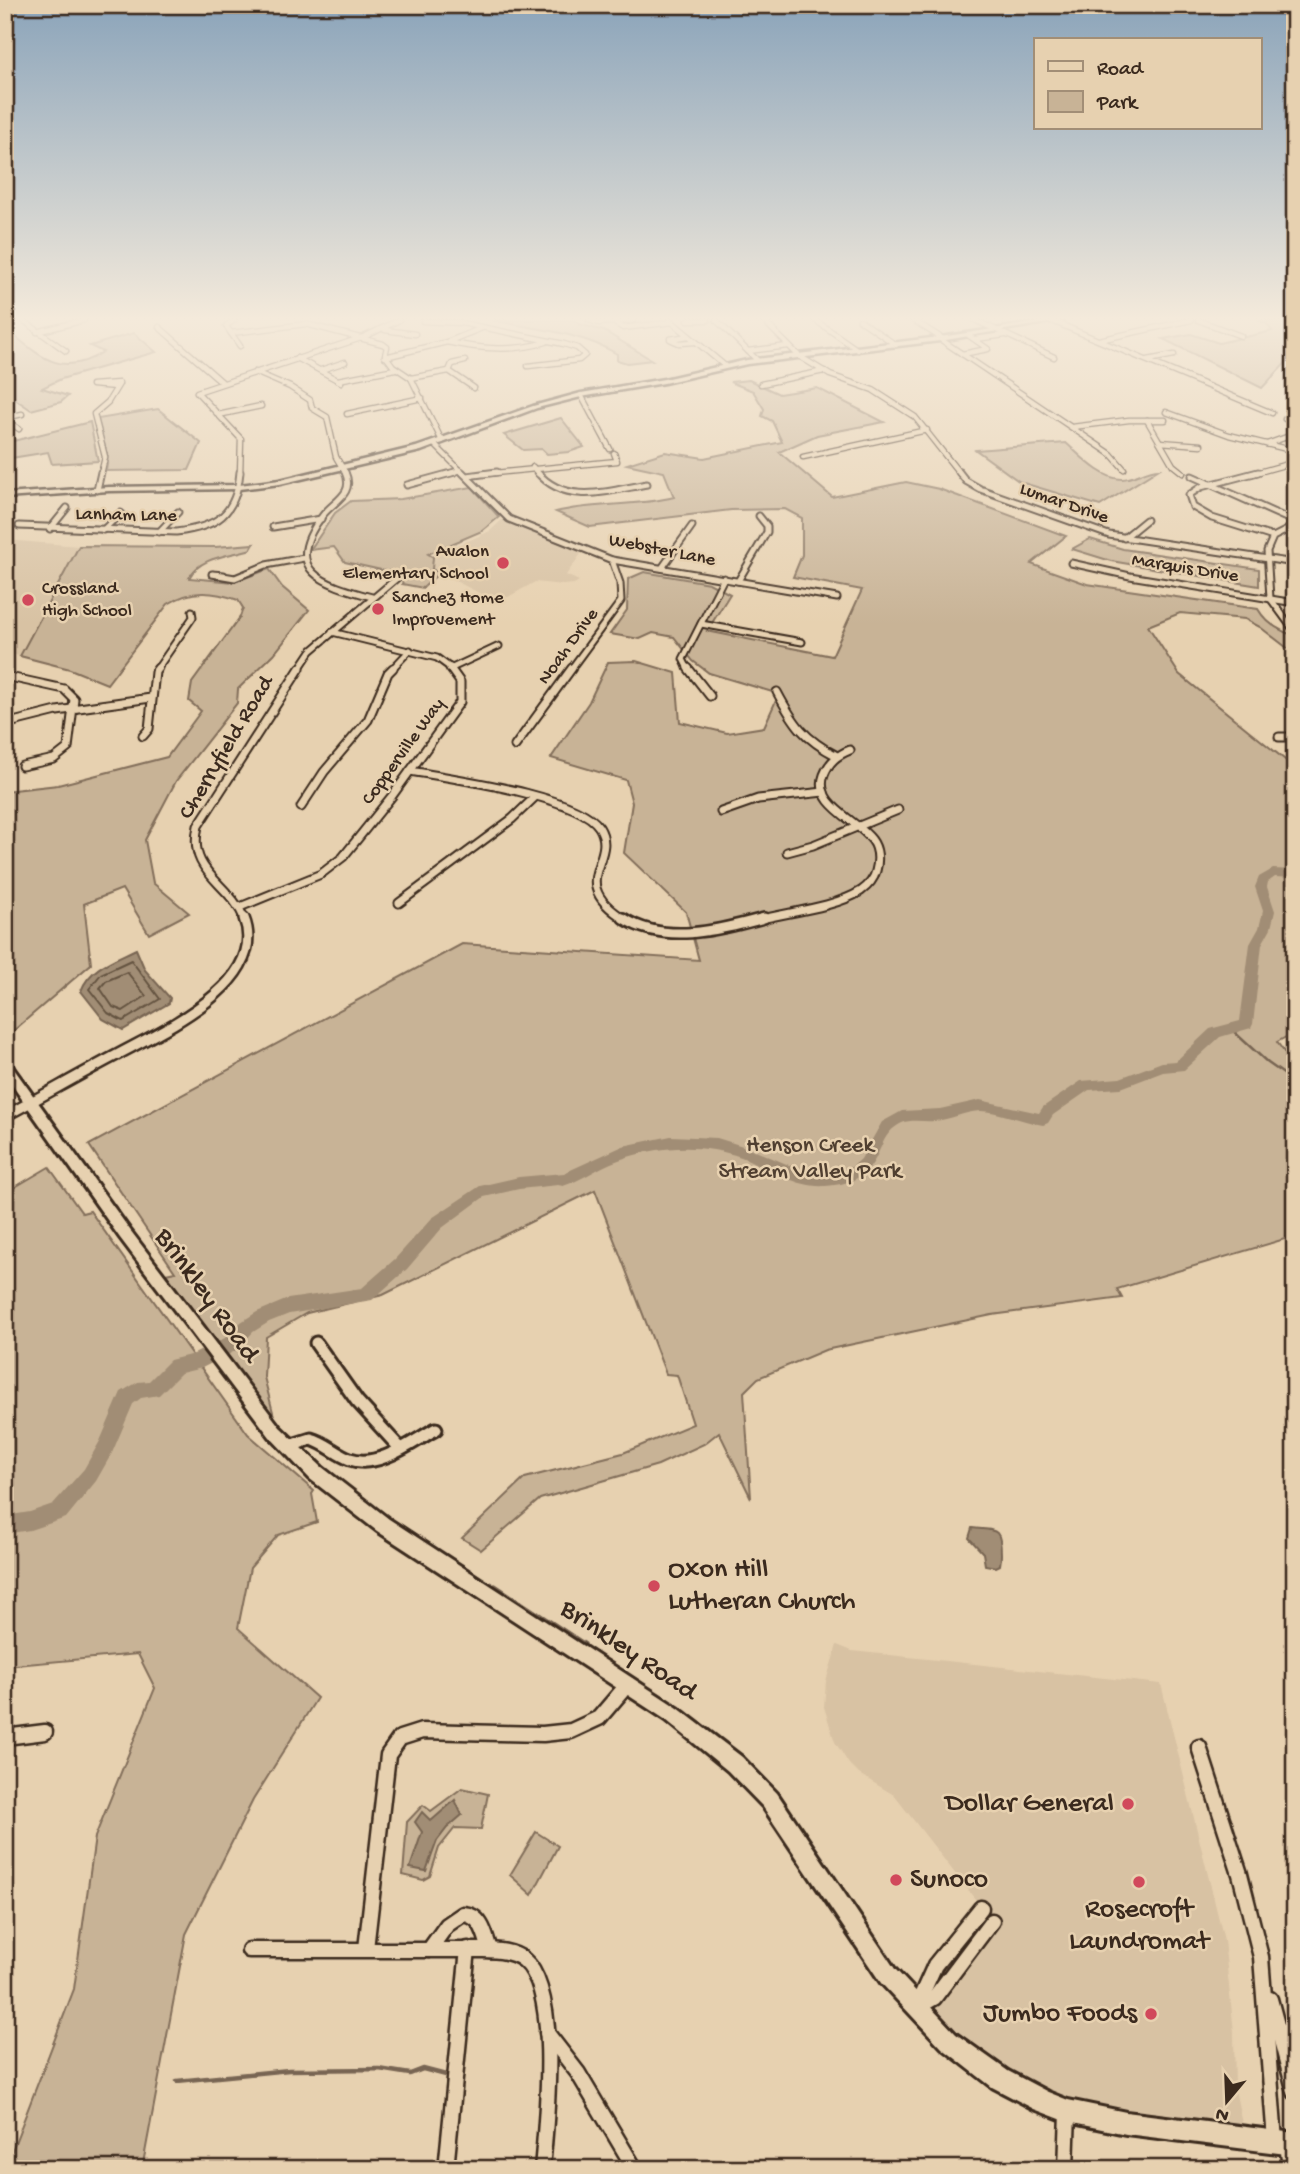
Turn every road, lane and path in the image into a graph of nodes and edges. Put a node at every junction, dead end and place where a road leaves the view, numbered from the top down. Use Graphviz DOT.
graph roads {
  1 [pos="8,421"];
  2 [pos="96,421"];
  3 [pos="224,421"];
  4 [pos="328,421"];
  5 [pos="430,421"];
  6 [pos="496,421"];
  7 [pos="595,421"];
  8 [pos="920,421"];
  9 [pos="1064,421"];
  10 [pos="1131,421"];
  11 [pos="1148,421"];
  12 [pos="1191,421"];
  13 [pos="1211,421"];
  14 [pos="1203,426"];
  15 [pos="1072,427"];
  16 [pos="19,429"];
  17 [pos="927,430"];
  18 [pos="1295,434"];
  19 [pos="1160,442"];
  20 [pos="438,443"];
  21 [pos="1266,444"];
  22 [pos="1201,445"];
  23 [pos="1295,451"];
  24 [pos="803,457"];
  25 [pos="1294,463"];
  26 [pos="533,467"];
  27 [pos="341,468"];
  28 [pos="1124,469"];
  29 [pos="461,470"];
  30 [pos="1184,473"];
  31 [pos="467,477"];
  32 [pos="1192,477"];
  33 [pos="647,484"];
  34 [pos="407,485"];
  35 [pos="1210,485"];
  36 [pos="239,487"];
  37 [pos="97,490"];
  38 [pos="5,496"];
  39 [pos="66,508"];
  40 [pos="178,512"];
  41 [pos="121,513"];
  42 [pos="759,516"];
  43 [pos="321,519"];
  44 [pos="1146,520"];
  45 [pos="1295,524"];
  46 [pos="19,526"];
  47 [pos="692,526"];
  48 [pos="273,527"];
  49 [pos="50,528"];
  50 [pos="202,529"];
  51 [pos="103,530"];
  52 [pos="159,532"];
  53 [pos="1273,537"];
  54 [pos="1124,538"];
  55 [pos="207,539"];
  56 [pos="304,558"];
  57 [pos="1267,559"];
  58 [pos="612,560"];
  59 [pos="1071,563"];
  60 [pos="1295,563"];
  61 [pos="662,568"];
  62 [pos="218,573"];
  63 [pos="397,578"];
  64 [pos="724,579"];
  65 [pos="737,581"];
  66 [pos="372,597"];
  67 [pos="837,598"];
  68 [pos="1270,598"];
  69 [pos="1295,603"];
  70 [pos="192,611"];
  71 [pos="701,624"];
  72 [pos="332,632"];
  73 [pos="1295,632"];
  74 [pos="802,642"];
  75 [pos="499,646"];
  76 [pos="410,650"];
  77 [pos="452,668"];
  78 [pos="5,676"];
  79 [pos="778,692"];
  80 [pos="710,696"];
  81 [pos="150,698"];
  82 [pos="74,708"];
  83 [pos="5,724"];
  84 [pos="143,736"];
  85 [pos="1279,737"];
  86 [pos="1295,737"];
  87 [pos="515,746"];
  88 [pos="850,750"];
  89 [pos="837,756"];
  90 [pos="22,766"];
  91 [pos="410,772"];
  92 [pos="824,792"];
  93 [pos="535,797"];
  94 [pos="301,807"];
  95 [pos="898,810"];
  96 [pos="721,812"];
  97 [pos="858,826"];
  98 [pos="787,852"];
  99 [pos="399,903"];
  100 [pos="240,907"];
  101 [pos="5,1065"];
  102 [pos="31,1102"];
  103 [pos="5,1116"];
  104 [pos="316,1343"];
  105 [pos="436,1429"];
  106 [pos="289,1446"];
  107 [pos="399,1447"];
  108 [pos="628,1684"];
  109 [pos="45,1732"];
  110 [pos="5,1737"];
  111 [pos="1199,1747"];
  112 [pos="981,1908"];
  113 [pos="992,1921"];
  114 [pos="366,1949"];
  115 [pos="468,1949"];
  116 [pos="249,1950"];
  117 [pos="429,1950"];
  118 [pos="491,1950"];
  119 [pos="1264,1981"];
  120 [pos="916,2008"];
  121 [pos="547,2033"];
  122 [pos="1295,2092"];
  123 [pos="1068,2110"];
  124 [pos="1286,2143"];
  125 [pos="446,2169"];
  126 [pos="542,2169"];
  127 [pos="635,2169"];
  128 [pos="1066,2169"];
  129 [pos="1290,2169"];
  1 -- 16 [label="street"];
  2 -- 37 [label="street"];
  3 -- 36 [label="street, Lanham Lane"];
  4 -- 27 [label="street"];
  5 -- 20 [label="street, Webster Lane"];
  6 -- 20 [label="main road"];
  7 -- 26 [label="street"];
  8 -- 17 [label="street, Lumar Drive"];
  9 -- 15 [label="street"];
  10 -- 15 [label="street"];
  11 -- 19 [label="street"];
  12 -- 14 [label="street"];
  13 -- 14 [label="street"];
  14 -- 21 [label="street"];
  15 -- 28 [label="street"];
  17 -- 24 [label="street"];
  17 -- 54 [label="street, Lumar Drive"];
  18 -- 21 [label="street"];
  19 -- 22 [label="street"];
  19 -- 30 [label="street"];
  20 -- 27 [label="main road"];
  20 -- 29 [label="street, Webster Lane"];
  21 -- 23 [label="street"];
  25 -- 35 [label="street"];
  26 -- 31 [label="street"];
  26 -- 33 [label="street"];
  27 -- 36 [label="main road"];
  27 -- 43 [label="street"];
  29 -- 31 [label="street, Webster Lane"];
  29 -- 34 [label="street"];
  31 -- 58 [label="street, Webster Lane"];
  32 -- 35 [label="street"];
  35 -- 45 [label="street"];
  35 -- 53 [label="street"];
  36 -- 37 [label="main road"];
  36 -- 50 [label="street, Lanham Lane"];
  37 -- 38 [label="main road"];
  39 -- 49 [label="street"];
  40 -- 52 [label="street"];
  41 -- 51 [label="street"];
  42 -- 65 [label="street"];
  43 -- 48 [label="street"];
  43 -- 56 [label="street"];
  44 -- 54 [label="street"];
  45 -- 53 [label="street"];
  46 -- 49 [label="street, Lanham Lane"];
  47 -- 61 [label="street"];
  49 -- 51 [label="street, Lanham Lane"];
  50 -- 52 [label="street, Lanham Lane"];
  50 -- 55 [label="street"];
  51 -- 52 [label="street, Lanham Lane"];
  53 -- 57 [label="street"];
  54 -- 57 [label="street, Lumar Drive"];
  56 -- 62 [label="street"];
  56 -- 66 [label="street"];
  57 -- 60 [label="street, Lumar Drive"];
  57 -- 68 [label="street"];
  58 -- 61 [label="street, Webster Lane"];
  58 -- 87 [label="street, Noah Drive"];
  59 -- 68 [label="street, Marquis Drive"];
  61 -- 64 [label="street, Webster Lane"];
  63 -- 66 [label="street, Cherryfield Road"];
  64 -- 65 [label="street, Webster Lane"];
  64 -- 71 [label="street"];
  65 -- 67 [label="street, Webster Lane"];
  66 -- 72 [label="street, Cherryfield Road"];
  68 -- 69 [label="street, Marquis Drive"];
  68 -- 73 [label="street"];
  70 -- 81 [label="street"];
  71 -- 74 [label="street"];
  71 -- 80 [label="street"];
  72 -- 76 [label="street, Copperville Way"];
  72 -- 100 [label="street, Cherryfield Road"];
  75 -- 77 [label="street"];
  76 -- 77 [label="street, Copperville Way"];
  76 -- 94 [label="street"];
  77 -- 91 [label="street, Copperville Way"];
  78 -- 82 [label="street"];
  79 -- 89 [label="street"];
  81 -- 82 [label="street"];
  81 -- 84 [label="street"];
  82 -- 83 [label="street"];
  82 -- 90 [label="street"];
  85 -- 86 [label="street"];
  88 -- 89 [label="street"];
  89 -- 92 [label="street"];
  91 -- 93 [label="street"];
  91 -- 100 [label="street, Copperville Way"];
  92 -- 96 [label="street"];
  92 -- 97 [label="street"];
  93 -- 97 [label="street"];
  93 -- 99 [label="street"];
  95 -- 97 [label="street"];
  97 -- 98 [label="street"];
  100 -- 102 [label="street"];
  101 -- 102 [label="main road, Brinkley Road"];
  102 -- 103 [label="street"];
  102 -- 106 [label="main road, Brinkley Road"];
  104 -- 107 [label="street"];
  105 -- 107 [label="street"];
  106 -- 107 [label="street"];
  106 -- 108 [label="main road, Brinkley Road"];
  108 -- 114 [label="street"];
  108 -- 120 [label="main road, Brinkley Road"];
  109 -- 110 [label="street"];
  111 -- 119 [label="street"];
  112 -- 120 [label="street"];
  113 -- 120 [label="street"];
  114 -- 116 [label="street"];
  114 -- 117 [label="street"];
  115 -- 117 [label="street"];
  115 -- 118 [label="street"];
  115 -- 125 [label="street"];
  117 -- 118 [label="street"];
  118 -- 121 [label="street"];
  119 -- 122 [label="street"];
  119 -- 124 [label="street"];
  120 -- 123 [label="main road, Brinkley Road"];
  121 -- 126 [label="street"];
  121 -- 127 [label="street"];
  123 -- 124 [label="main road, Brinkley Road"];
  123 -- 128 [label="street"];
  124 -- 129 [label="street"];
}
